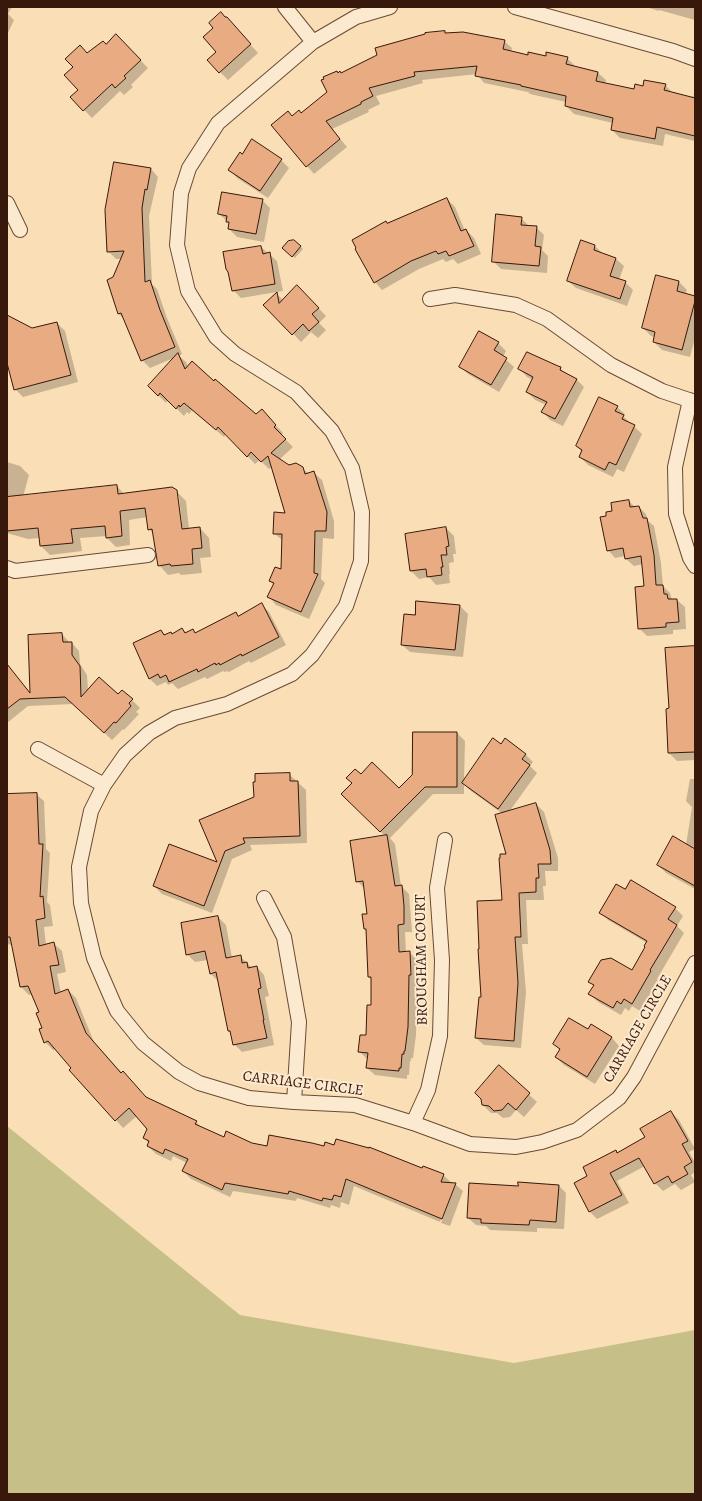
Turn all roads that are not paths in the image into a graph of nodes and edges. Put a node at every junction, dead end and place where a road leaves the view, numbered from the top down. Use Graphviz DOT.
graph roads {
  1 [pos="285,7"];
  2 [pos="390,7"];
  3 [pos="515,7"];
  4 [pos="313,42"];
  5 [pos="695,59"];
  6 [pos="7,203"];
  7 [pos="20,230"];
  8 [pos="430,299"];
  9 [pos="693,401"];
  10 [pos="148,555"];
  11 [pos="695,566"];
  12 [pos="7,568"];
  13 [pos="38,749"];
  14 [pos="104,785"];
  15 [pos="445,840"];
  16 [pos="264,898"];
  17 [pos="695,963"];
  18 [pos="294,1102"];
  19 [pos="413,1123"];
  1 -- 4 [label="street"];
  2 -- 4 [label="street, CARRIAGE CIRCLE"];
  3 -- 5 [label="street"];
  4 -- 14 [label="street, CARRIAGE CIRCLE"];
  6 -- 7 [label="street"];
  8 -- 9 [label="street"];
  9 -- 11 [label="street"];
  10 -- 12 [label="street"];
  13 -- 14 [label="street"];
  14 -- 18 [label="street, CARRIAGE CIRCLE"];
  15 -- 19 [label="street, BROUGHAM COURT"];
  16 -- 18 [label="street"];
  17 -- 19 [label="street, CARRIAGE CIRCLE"];
  18 -- 19 [label="street, CARRIAGE CIRCLE"];
}
